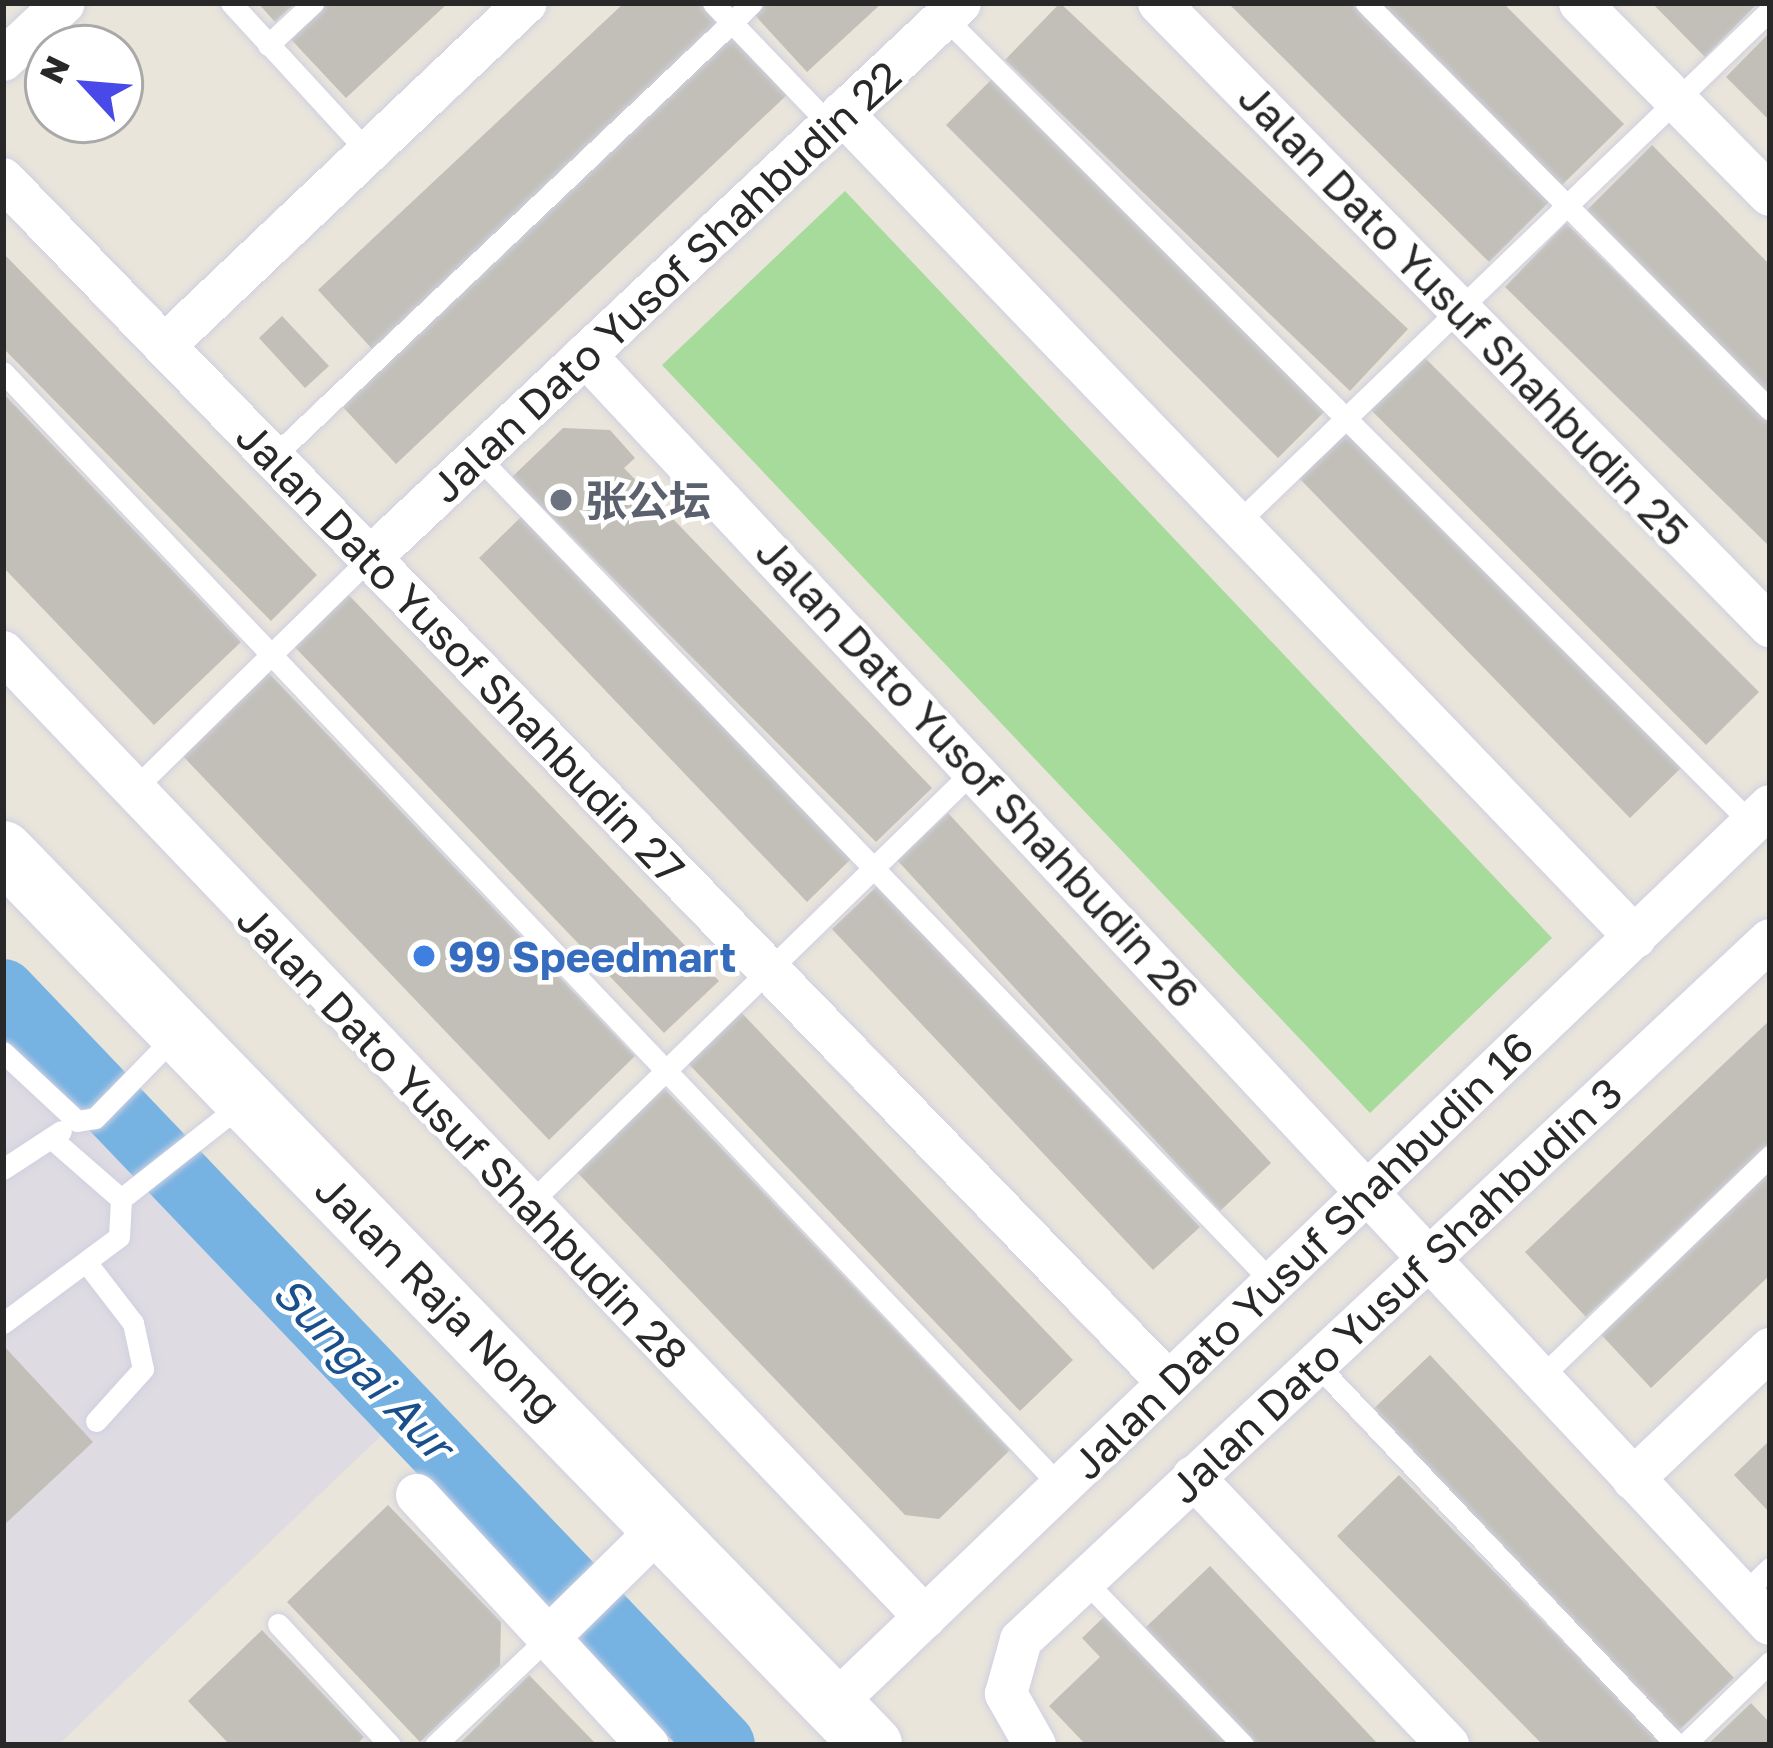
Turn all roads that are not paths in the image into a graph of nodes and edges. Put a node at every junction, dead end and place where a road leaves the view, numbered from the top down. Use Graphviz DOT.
graph roads {
  1 [pos="64,3"];
  2 [pos="231,3"];
  3 [pos="313,3"];
  4 [pos="526,3"];
  5 [pos="713,3"];
  6 [pos="752,3"];
  7 [pos="1159,3"];
  8 [pos="1366,3"];
  9 [pos="1580,3"];
  10 [pos="952,10"];
  11 [pos="1770,10"];
  12 [pos="731,22"];
  13 [pos="268,45"];
  14 [pos="4,57"];
  15 [pos="1676,100"];
  16 [pos="836,119"];
  17 [pos="369,153"];
  18 [pos="3,179"];
  19 [pos="1770,196"];
  20 [pos="1567,206"];
  21 [pos="1460,309"];
  22 [pos="164,346"];
  23 [pos="586,356"];
  24 [pos="3,372"];
  25 [pos="1770,410"];
  26 [pos="1346,418"];
  27 [pos="273,457"];
  28 [pos="478,457"];
  29 [pos="1235,525"];
  30 [pos="370,558"];
  31 [pos="1770,626"];
  32 [pos="3,652"];
  33 [pos="266,656"];
  34 [pos="975,769"];
  35 [pos="132,790"];
  36 [pos="1761,815"];
  37 [pos="3,851"];
  38 [pos="874,867"];
  39 [pos="1635,937"];
  40 [pos="1770,940"];
  41 [pos="769,969"];
  42 [pos="177,1033"];
  43 [pos="3,1052"];
  44 [pos="664,1072"];
  45 [pos="244,1102"];
  46 [pos="86,1120"];
  47 [pos="51,1138"];
  48 [pos="1770,1156"];
  49 [pos="3,1169"];
  50 [pos="1371,1189"];
  51 [pos="121,1198"];
  52 [pos="529,1204"];
  53 [pos="86,1262"];
  54 [pos="1428,1263"];
  55 [pos="1273,1283"];
  56 [pos="3,1323"];
  57 [pos="1770,1349"];
  58 [pos="1319,1366"];
  59 [pos="1538,1379"];
  60 [pos="1169,1383"];
  61 [pos="96,1421"];
  62 [pos="1193,1477"];
  63 [pos="1633,1479"];
  64 [pos="1061,1486"];
  65 [pos="417,1495"];
  66 [pos="665,1523"];
  67 [pos="1082,1578"];
  68 [pos="1761,1596"];
  69 [pos="573,1613"];
  70 [pos="925,1617"];
  71 [pos="278,1624"];
  72 [pos="1770,1662"];
  73 [pos="853,1724"];
  74 [pos="390,1745"];
  75 [pos="435,1745"];
  76 [pos="649,1745"];
  77 [pos="1035,1745"];
  78 [pos="1243,1745"];
  79 [pos="1448,1745"];
  80 [pos="1681,1745"];
  1 -- 14 [label="street"];
  2 -- 13 [label="lane"];
  3 -- 13 [label="lane"];
  4 -- 17 [label="street"];
  5 -- 12 [label="lane"];
  6 -- 12 [label="lane"];
  7 -- 21 [label="street, Jalan Dato Yusuf Shahbudin 25"];
  8 -- 20 [label="lane"];
  9 -- 15 [label="street"];
  10 -- 16 [label="street, Jalan Dato Yusof Shahbudin 22"];
  10 -- 26 [label="lane"];
  11 -- 15 [label="lane"];
  12 -- 16 [label="lane"];
  12 -- 27 [label="lane"];
  13 -- 17 [label="lane"];
  15 -- 19 [label="street"];
  15 -- 20 [label="lane"];
  16 -- 23 [label="street, Jalan Dato Yusof Shahbudin 22"];
  16 -- 29 [label="street"];
  17 -- 22 [label="street"];
  18 -- 22 [label="street, Jalan Dato Yusof Shahbudin 27"];
  20 -- 21 [label="lane"];
  20 -- 25 [label="lane"];
  21 -- 26 [label="lane"];
  21 -- 31 [label="street, Jalan Dato Yusuf Shahbudin 25"];
  22 -- 27 [label="street, Jalan Dato Yusof Shahbudin 27"];
  23 -- 28 [label="street, Jalan Dato Yusof Shahbudin 22"];
  23 -- 34 [label="street, Jalan Dato Yusof Shahbudin 26"];
  24 -- 33 [label="lane"];
  26 -- 29 [label="lane"];
  26 -- 36 [label="lane"];
  27 -- 30 [label="street, Jalan Dato Yusof Shahbudin 27"];
  28 -- 30 [label="street, Jalan Dato Yusof Shahbudin 22"];
  28 -- 38 [label="lane"];
  29 -- 39 [label="street"];
  30 -- 33 [label="lane"];
  30 -- 41 [label="street, Jalan Dato Yusof Shahbudin 27"];
  32 -- 35 [label="street, Jalan Dato Yusuf Shahbudin 28"];
  33 -- 35 [label="lane"];
  33 -- 44 [label="lane"];
  34 -- 38 [label="lane"];
  34 -- 50 [label="street, Jalan Dato Yusof Shahbudin 26"];
  35 -- 52 [label="street, Jalan Dato Yusuf Shahbudin 28"];
  36 -- 39 [label="street, Jalan Dato Yusuf Shahbudin 16"];
  37 -- 42 [label="main road, Jalan Raja Nong"];
  38 -- 41 [label="lane"];
  38 -- 55 [label="lane"];
  39 -- 50 [label="street, Jalan Dato Yusuf Shahbudin 16"];
  40 -- 54 [label="street, Jalan Dato Yusuf Shahbudin 3"];
  41 -- 44 [label="lane"];
  41 -- 60 [label="street, Jalan Dato Yusof Shahbudin 27"];
  42 -- 45 [label="main road, Jalan Raja Nong"];
  42 -- 46 [label="lane"];
  43 -- 46 [label="lane"];
  44 -- 52 [label="lane"];
  44 -- 64 [label="lane"];
  45 -- 51 [label="lane"];
  45 -- 66 [label="main road, Jalan Raja Nong"];
  46 -- 47 [label="lane"];
  47 -- 49 [label="lane"];
  47 -- 51 [label="lane"];
  48 -- 59 [label="lane"];
  50 -- 54 [label="street, Jalan Dato Yusof Shahbudin 26"];
  50 -- 55 [label="street, Jalan Dato Yusuf Shahbudin 16"];
  51 -- 53 [label="lane"];
  52 -- 70 [label="street, Jalan Dato Yusuf Shahbudin 28"];
  53 -- 56 [label="lane"];
  53 -- 61 [label="lane"];
  54 -- 58 [label="street, Jalan Dato Yusuf Shahbudin 3"];
  54 -- 59 [label="street, Jalan Dato Yusof Shahbudin 26"];
  55 -- 60 [label="street, Jalan Dato Yusuf Shahbudin 16"];
  57 -- 63 [label="street"];
  58 -- 62 [label="street, Jalan Dato Yusuf Shahbudin 3"];
  58 -- 80 [label="lane"];
  59 -- 63 [label="street, Jalan Dato Yusof Shahbudin 26"];
  60 -- 64 [label="street, Jalan Dato Yusuf Shahbudin 16"];
  62 -- 67 [label="street, Jalan Dato Yusuf Shahbudin 3"];
  62 -- 79 [label="street"];
  63 -- 68 [label="street, Jalan Dato Yusof Shahbudin 26"];
  64 -- 70 [label="street, Jalan Dato Yusuf Shahbudin 16"];
  65 -- 69 [label="street"];
  66 -- 69 [label="street"];
  66 -- 73 [label="main road, Jalan Raja Nong"];
  67 -- 77 [label="street, Jalan Dato Yusuf Shahbudin 3"];
  67 -- 78 [label="lane"];
  69 -- 75 [label="lane"];
  69 -- 76 [label="street"];
  70 -- 73 [label="street, Jalan Dato Yusuf Shahbudin 16"];
  71 -- 74 [label="lane"];
  72 -- 80 [label="lane"];
}
